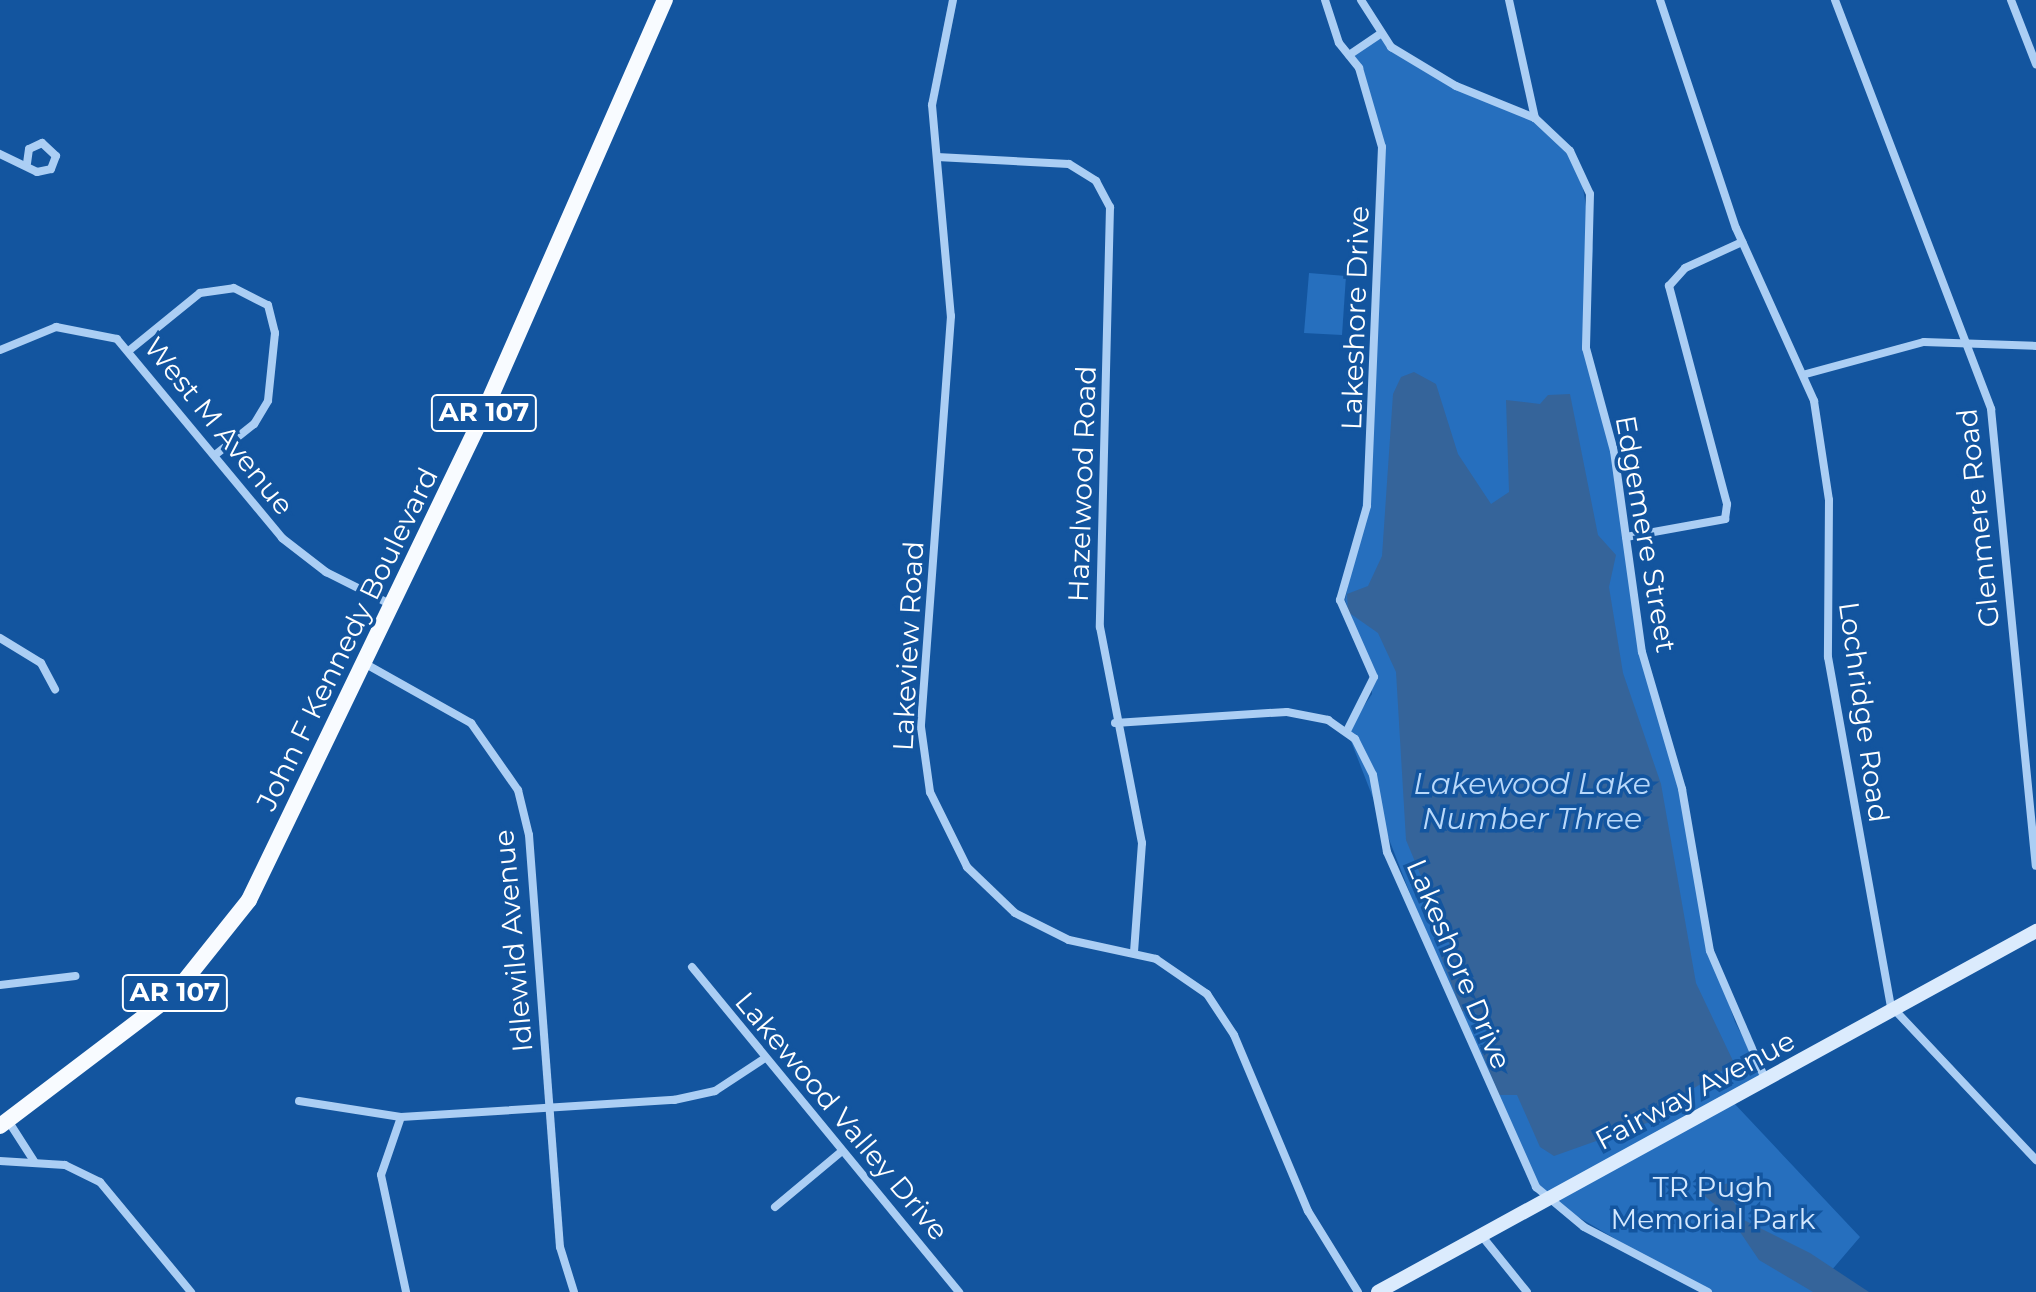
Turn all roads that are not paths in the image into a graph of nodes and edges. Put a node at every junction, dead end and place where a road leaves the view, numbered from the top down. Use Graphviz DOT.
graph roads {
  1 [pos="665,0"];
  2 [pos="953,0"];
  3 [pos="1325,0"];
  4 [pos="1361,0"];
  5 [pos="1509,0"];
  6 [pos="1660,0"];
  7 [pos="1835,0"];
  8 [pos="2011,0"];
  9 [pos="1379,35"];
  10 [pos="1349,55"];
  11 [pos="2036,64"];
  12 [pos="1535,118"];
  13 [pos="0,154"];
  14 [pos="937,157"];
  15 [pos="27,163"];
  16 [pos="1742,242"];
  17 [pos="1970,339"];
  18 [pos="2036,346"];
  19 [pos="131,349"];
  20 [pos="0,350"];
  21 [pos="1806,374"];
  22 [pos="215,455"];
  23 [pos="1626,537"];
  24 [pos="392,605"];
  25 [pos="0,638"];
  26 [pos="364,663"];
  27 [pos="55,689"];
  28 [pos="1115,723"];
  29 [pos="1347,731"];
  30 [pos="2036,866"];
  31 [pos="2036,931"];
  32 [pos="1134,952"];
  33 [pos="692,967"];
  34 [pos="75,976"];
  35 [pos="0,985"];
  36 [pos="1893,1011"];
  37 [pos="765,1058"];
  38 [pos="1766,1082"];
  39 [pos="299,1101"];
  40 [pos="549,1108"];
  41 [pos="401,1117"];
  42 [pos="4,1123"];
  43 [pos="842,1151"];
  44 [pos="2036,1160"];
  45 [pos="0,1161"];
  46 [pos="35,1161"];
  47 [pos="1548,1198"];
  48 [pos="775,1207"];
  49 [pos="1481,1235"];
  50 [pos="191,1292"];
  51 [pos="406,1292"];
  52 [pos="574,1292"];
  53 [pos="959,1292"];
  54 [pos="1358,1292"];
  55 [pos="1378,1292"];
  56 [pos="1527,1292"];
  57 [pos="1708,1292"];
  1 -- 24 [label="main road, John F Kennedy Boulevard / AR 107"];
  2 -- 14 [label="street, Lakeview Road"];
  3 -- 10 [label="street, Lakeshore Drive"];
  4 -- 9 [label="street"];
  5 -- 12 [label="street"];
  6 -- 16 [label="street, Lochridge Road"];
  7 -- 17 [label="street, Glenmere Road"];
  8 -- 11 [label="street"];
  9 -- 10 [label="street"];
  9 -- 12 [label="street"];
  10 -- 29 [label="street, Lakeshore Drive"];
  12 -- 23 [label="street, Edgemere Street"];
  13 -- 15 [label="street"];
  14 -- 28 [label="street, Hazelwood Road"];
  14 -- 32 [label="street, Lakeview Road"];
  16 -- 21 [label="street, Lochridge Road"];
  16 -- 23 [label="street"];
  17 -- 18 [label="street"];
  17 -- 21 [label="street"];
  17 -- 30 [label="street, Glenmere Road"];
  19 -- 20 [label="street, West M Avenue"];
  19 -- 22 [label="street, West M Avenue"];
  19 -- 22 [label="street"];
  21 -- 36 [label="street, Lochridge Road"];
  22 -- 24 [label="street, West M Avenue"];
  23 -- 38 [label="street, Edgemere Street"];
  24 -- 26 [label="main road, John F Kennedy Boulevard / AR 107"];
  25 -- 27 [label="street"];
  26 -- 40 [label="street, Idlewild Avenue"];
  26 -- 42 [label="main road, John F Kennedy Boulevard / AR 107"];
  28 -- 29 [label="street"];
  28 -- 32 [label="street, Hazelwood Road"];
  29 -- 47 [label="street, Lakeshore Drive"];
  31 -- 36 [label="street, Fairway Avenue"];
  32 -- 54 [label="street, Lakeview Road"];
  33 -- 37 [label="street, Lakewood Valley Drive"];
  34 -- 35 [label="street"];
  36 -- 38 [label="street, Fairway Avenue"];
  36 -- 44 [label="street"];
  37 -- 40 [label="street"];
  37 -- 43 [label="street, Lakewood Valley Drive"];
  38 -- 47 [label="street, Fairway Avenue"];
  39 -- 41 [label="street"];
  40 -- 41 [label="street"];
  40 -- 52 [label="street, Idlewild Avenue"];
  41 -- 51 [label="street"];
  42 -- 46 [label="street"];
  43 -- 48 [label="street"];
  43 -- 53 [label="street, Lakewood Valley Drive"];
  45 -- 46 [label="street"];
  46 -- 50 [label="street"];
  47 -- 49 [label="street, Fairway Avenue"];
  47 -- 57 [label="street, Lakeshore Drive"];
  49 -- 55 [label="street, Fairway Avenue"];
  49 -- 56 [label="street"];
}
